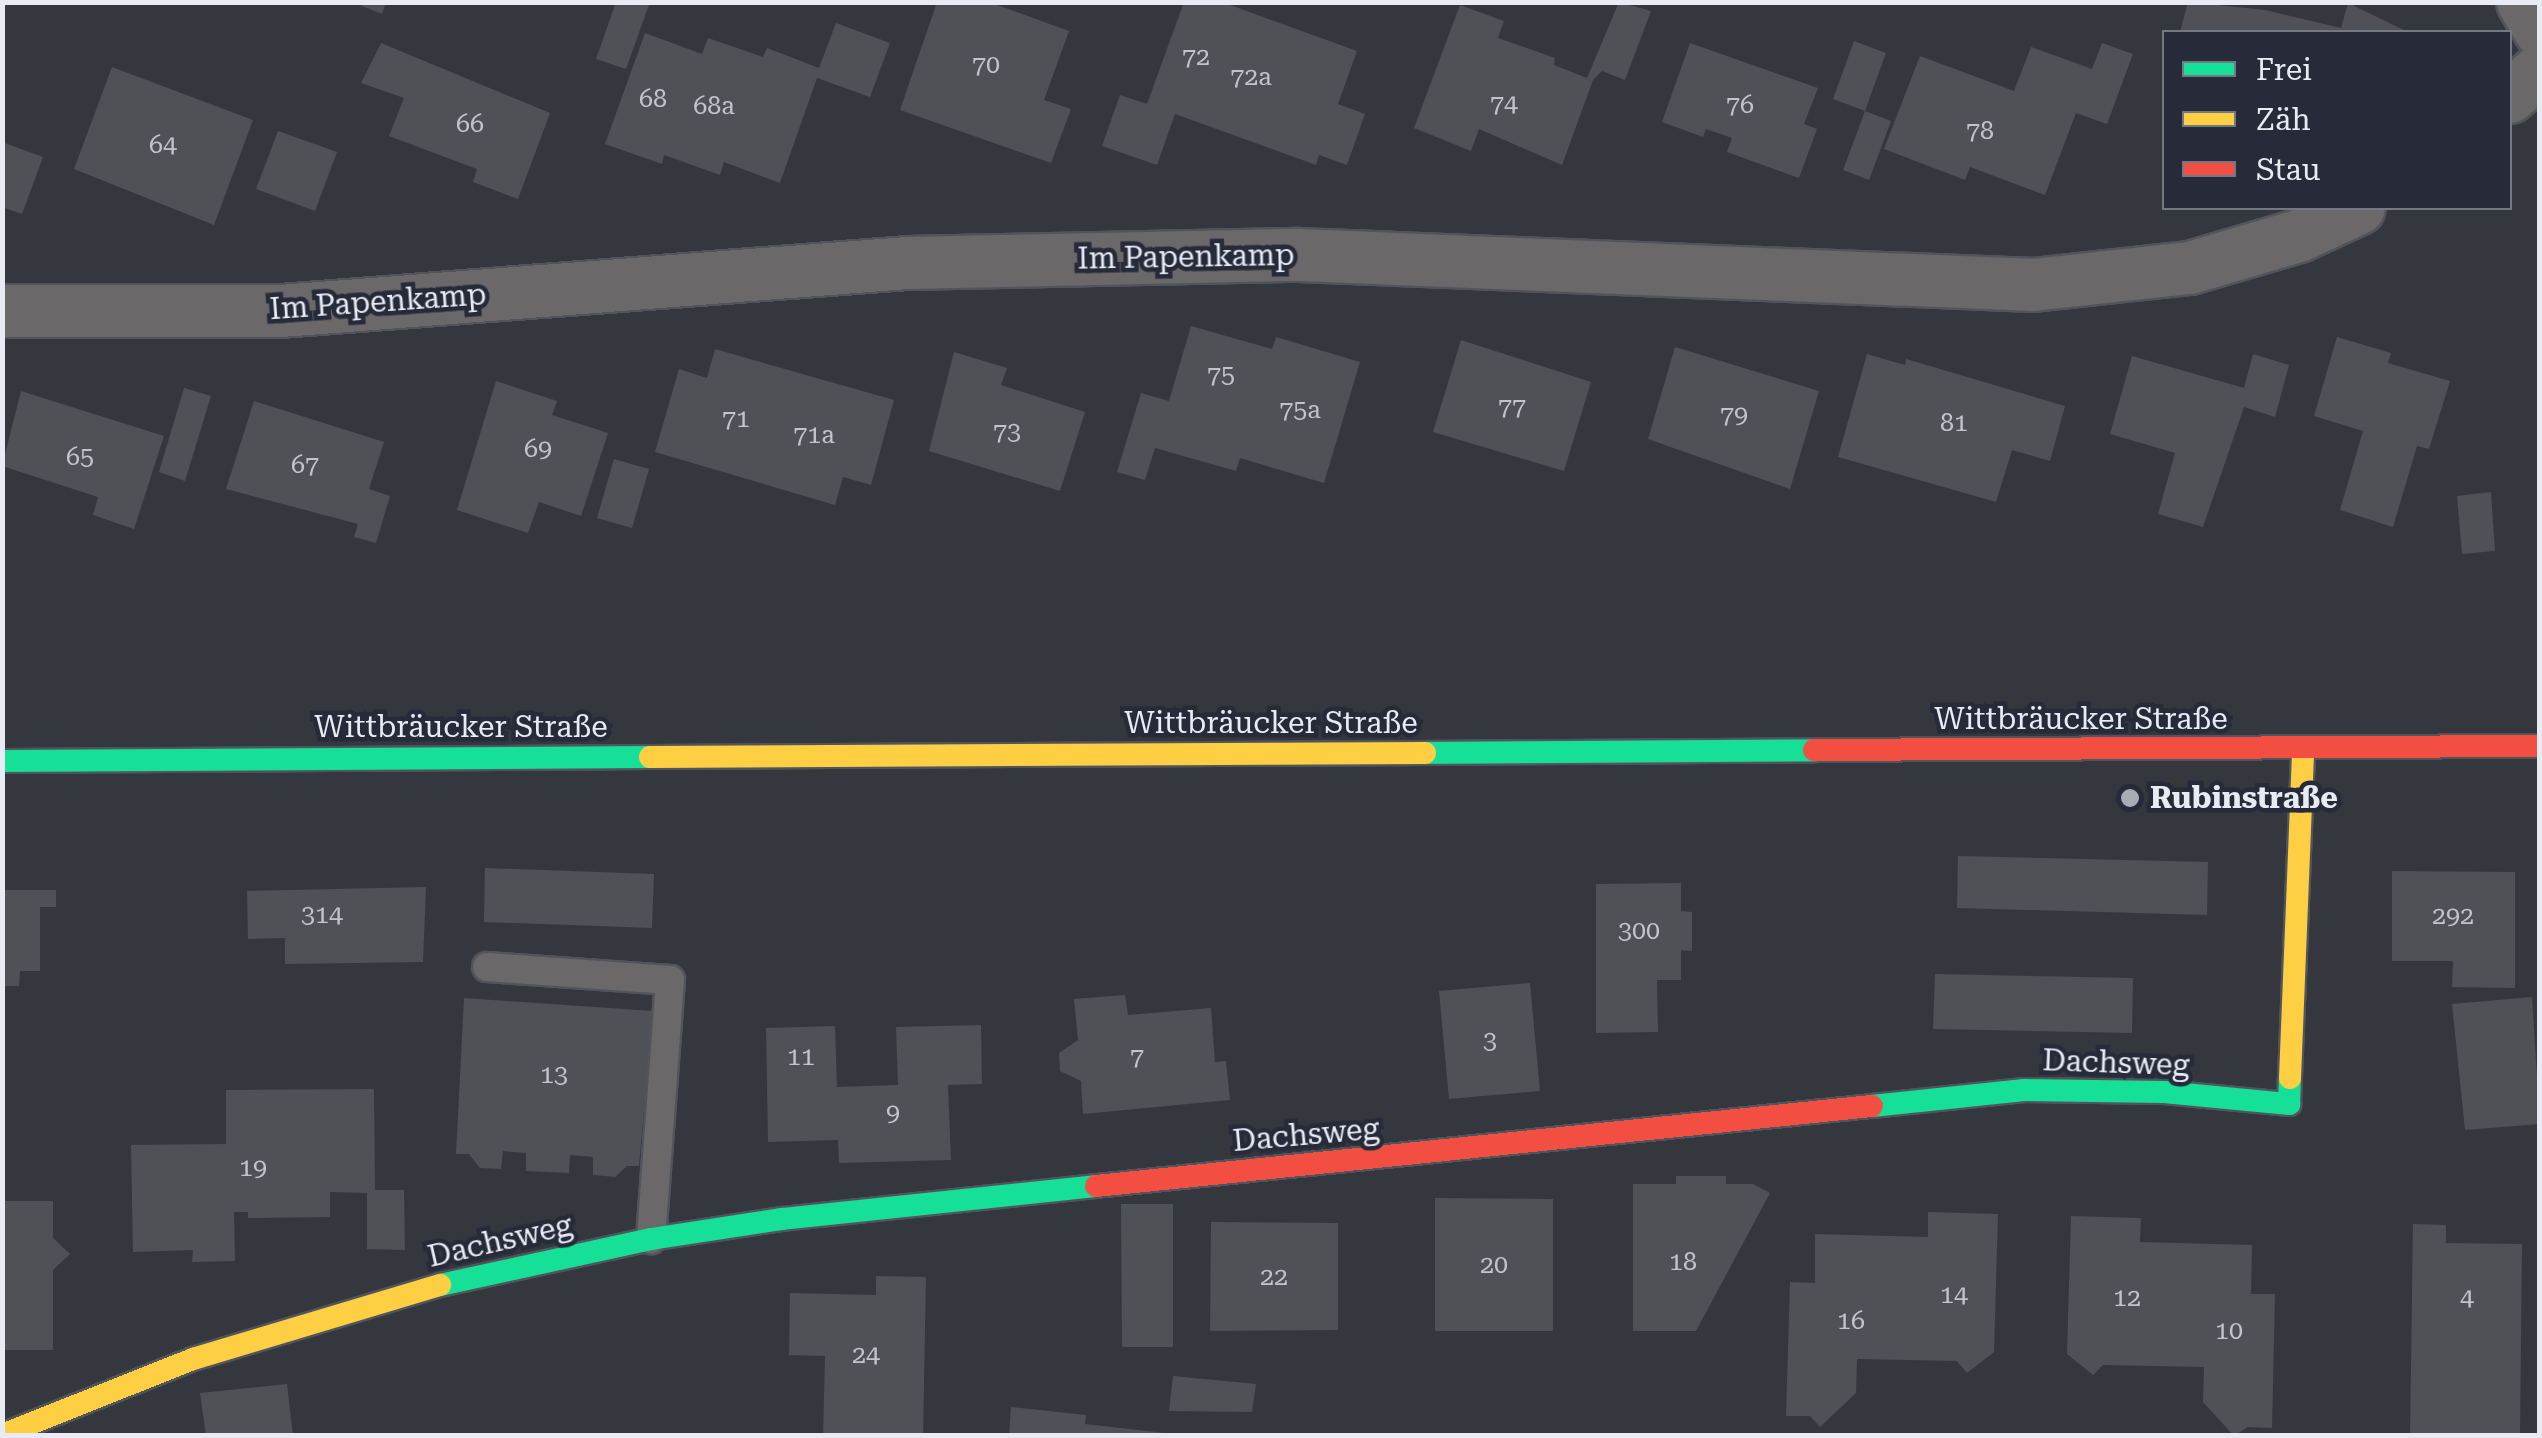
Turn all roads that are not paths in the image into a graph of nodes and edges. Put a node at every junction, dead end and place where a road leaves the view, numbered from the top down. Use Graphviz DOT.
graph roads {
  1 [pos="2523,2"];
  2 [pos="2540,30"];
  3 [pos="2540,70"];
  4 [pos="2512,96"];
  5 [pos="2355,210"];
  6 [pos="2,312"];
  7 [pos="2540,746"];
  8 [pos="2303,749"];
  9 [pos="2,762"];
  10 [pos="488,966"];
  11 [pos="651,1239"];
  12 [pos="2,1435"];
  1 -- 2 [label="street"];
  3 -- 4 [label="street"];
  5 -- 6 [label="street, Im Papenkamp"];
  7 -- 8 [label="street, Wittbräucker Straße"];
  8 -- 9 [label="street, Wittbräucker Straße"];
  8 -- 11 [label="street, Dachsweg"];
  10 -- 11 [label="lane"];
  11 -- 12 [label="street, Dachsweg"];
}
